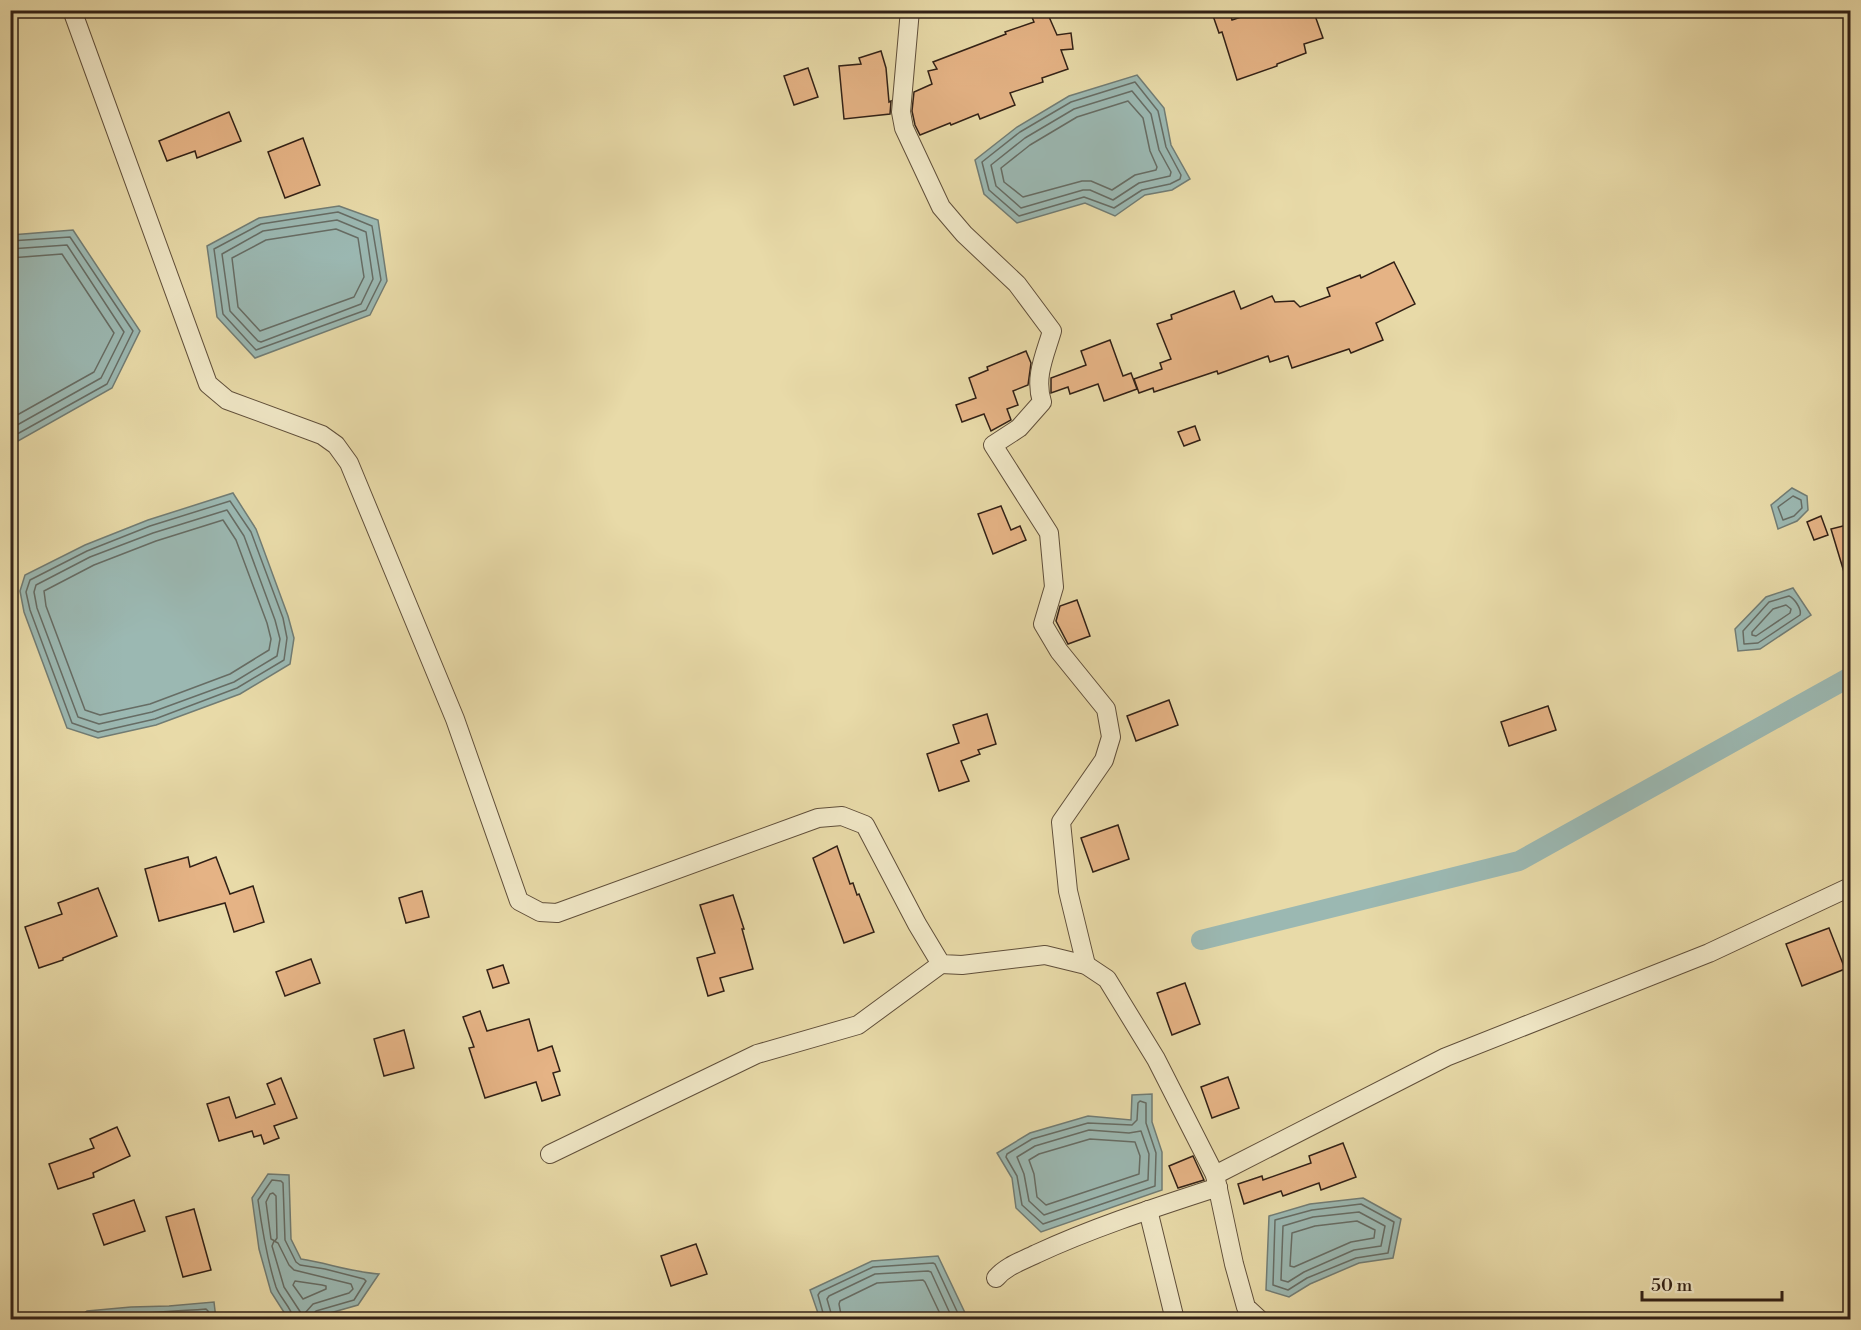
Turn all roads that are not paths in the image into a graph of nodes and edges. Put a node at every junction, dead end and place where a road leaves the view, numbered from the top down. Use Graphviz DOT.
graph roads {
  1 [pos="72,10"];
  2 [pos="910,10"];
  3 [pos="1851,887"];
  4 [pos="941,964"];
  5 [pos="1086,965"];
  6 [pos="550,1154"];
  7 [pos="1217,1181"];
  8 [pos="1148,1210"];
  9 [pos="996,1278"];
  10 [pos="1175,1320"];
  11 [pos="1260,1320"];
  1 -- 4 [label="street"];
  2 -- 5 [label="street"];
  3 -- 7 [label="street"];
  4 -- 5 [label="street"];
  4 -- 6 [label="street"];
  5 -- 7 [label="street"];
  7 -- 8 [label="street"];
  7 -- 11 [label="street"];
  8 -- 9 [label="street"];
  8 -- 10 [label="street"];
}
